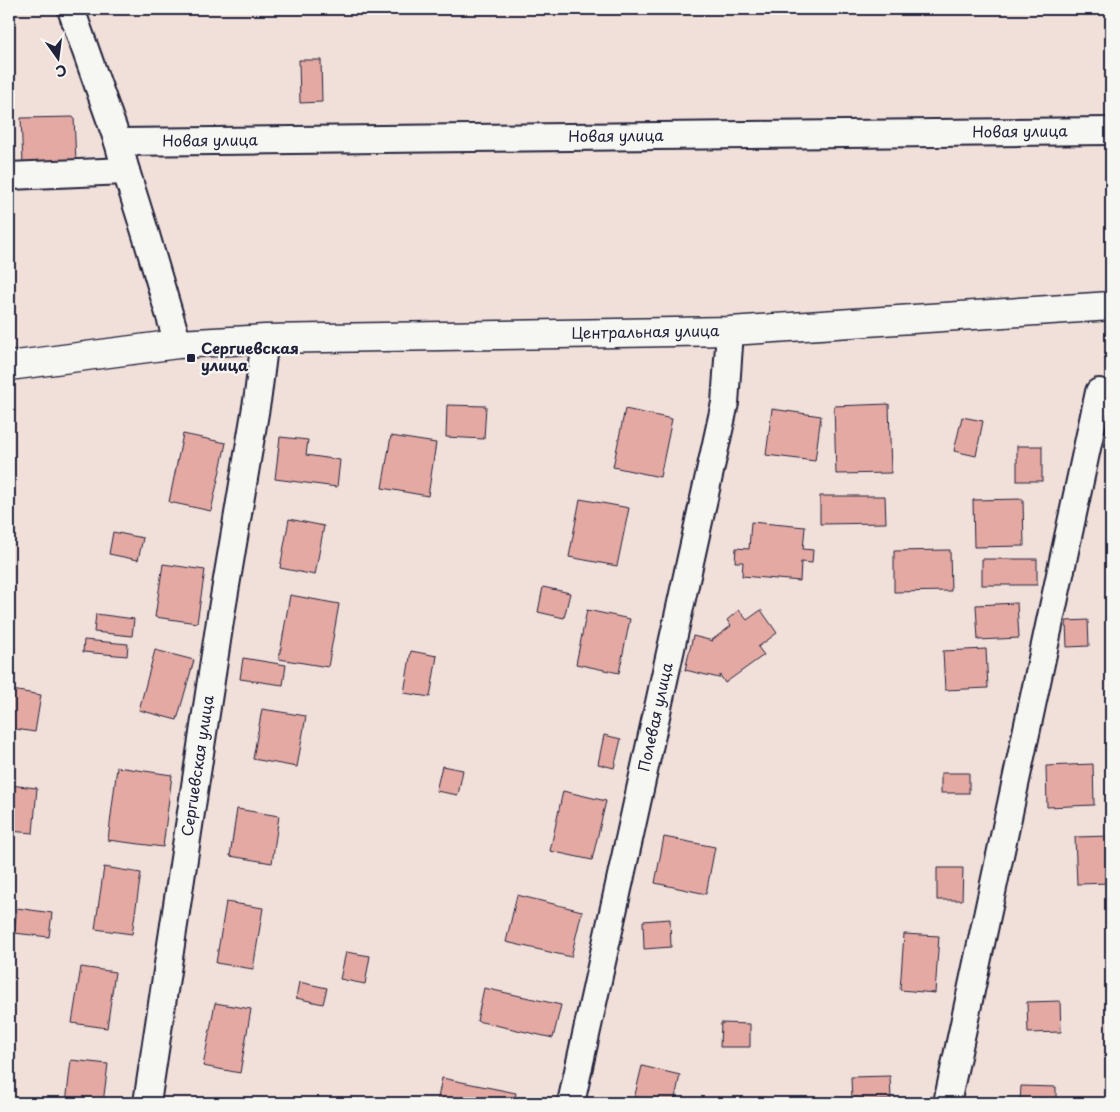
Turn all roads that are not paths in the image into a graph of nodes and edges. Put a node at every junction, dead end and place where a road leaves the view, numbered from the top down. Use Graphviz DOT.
graph roads {
  1 [pos="71,9"];
  2 [pos="1111,131"];
  3 [pos="118,142"];
  4 [pos="126,171"];
  5 [pos="9,176"];
  6 [pos="1111,306"];
  7 [pos="730,330"];
  8 [pos="265,339"];
  9 [pos="178,344"];
  10 [pos="9,366"];
  11 [pos="1098,392"];
  12 [pos="147,1103"];
  13 [pos="571,1103"];
  14 [pos="947,1103"];
  1 -- 3 [label="street"];
  2 -- 3 [label="street, Новая улица"];
  3 -- 4 [label="street"];
  4 -- 5 [label="street"];
  4 -- 9 [label="street"];
  6 -- 7 [label="street, Центральная улица"];
  7 -- 8 [label="street, Центральная улица"];
  7 -- 13 [label="street, Полевая улица"];
  8 -- 9 [label="street, Центральная улица"];
  8 -- 12 [label="street, Сергиевская улица"];
  9 -- 10 [label="street, Центральная улица"];
  11 -- 14 [label="street"];
}
